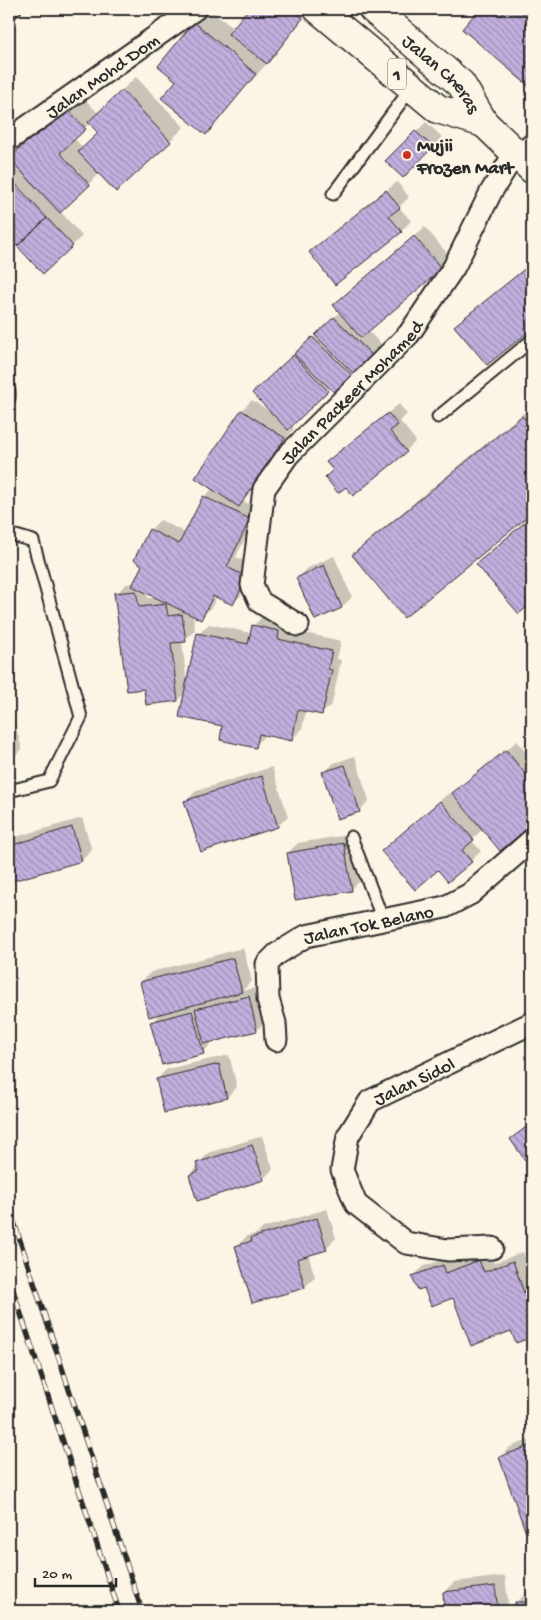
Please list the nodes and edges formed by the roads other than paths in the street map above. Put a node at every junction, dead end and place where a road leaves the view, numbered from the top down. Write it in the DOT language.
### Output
graph roads {
  1 [pos="16,9"];
  2 [pos="195,9"];
  3 [pos="318,9"];
  4 [pos="378,12"];
  5 [pos="9,14"];
  6 [pos="412,87"];
  7 [pos="484,123"];
  8 [pos="10,139"];
  9 [pos="527,153"];
  10 [pos="333,194"];
  11 [pos="532,340"];
  12 [pos="9,391"];
  13 [pos="9,398"];
  14 [pos="438,417"];
  15 [pos="9,534"];
  16 [pos="298,625"];
  17 [pos="9,790"];
  18 [pos="351,837"];
  19 [pos="532,840"];
  20 [pos="383,920"];
  21 [pos="532,1023"];
  22 [pos="276,1040"];
  23 [pos="492,1248"];
  1 -- 5 [label="lane"];
  2 -- 8 [label="street, Jalan Mohd Dom"];
  3 -- 6 [label="main road, Jalan Cheras / 1"];
  4 -- 7 [label="main road, Jalan Cheras / 1"];
  6 -- 7 [label="main road, Jalan Cheras / 1"];
  6 -- 10 [label="lane"];
  7 -- 9 [label="main road, Jalan Cheras / 1"];
  9 -- 16 [label="street, Jalan Packeer Mohamed"];
  11 -- 14 [label="lane"];
  12 -- 13 [label="lane"];
  15 -- 17 [label="lane"];
  18 -- 20 [label="lane"];
  19 -- 20 [label="street, Jalan Tok Belano"];
  20 -- 22 [label="street, Jalan Tok Belano"];
  21 -- 23 [label="street, Jalan Sidol"];
}
